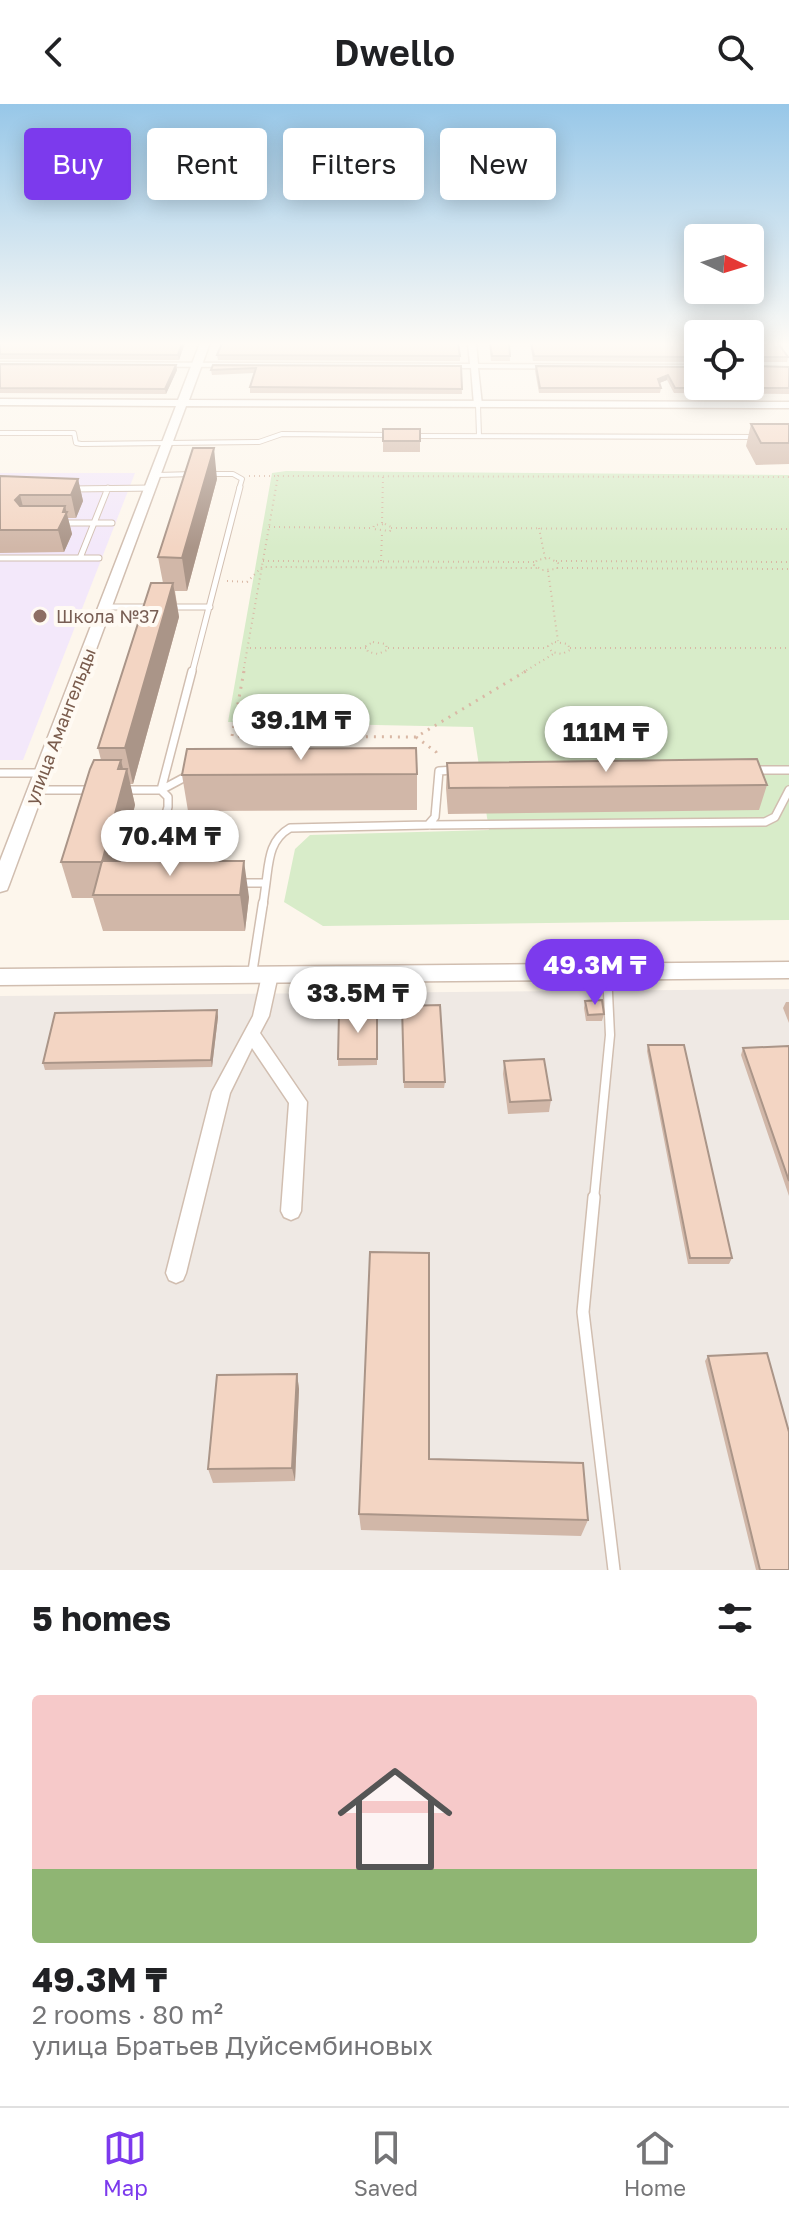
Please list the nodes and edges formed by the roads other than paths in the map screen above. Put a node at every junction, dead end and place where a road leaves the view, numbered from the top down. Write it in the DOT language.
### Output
graph roads {
  1 [pos="182,411"];
  2 [pos="478,411"];
  3 [pos="0,433"];
  4 [pos="479,436"];
  5 [pos="758,437"];
  6 [pos="169,444"];
  7 [pos="154,481"];
  8 [pos="108,488"];
  9 [pos="62,489"];
  10 [pos="53,523"];
  11 [pos="94,523"];
  12 [pos="112,523"];
  13 [pos="0,558"];
  14 [pos="80,558"];
  15 [pos="99,558"];
  16 [pos="106,607"];
  17 [pos="210,607"];
  18 [pos="197,770"];
  19 [pos="460,770"];
  20 [pos="742,770"];
  21 [pos="789,770"];
  22 [pos="0,773"];
  23 [pos="42,773"];
  24 [pos="36,790"];
  25 [pos="98,790"];
  26 [pos="114,790"];
  27 [pos="161,790"];
  28 [pos="789,790"];
  29 [pos="428,825"];
  30 [pos="151,879"];
  31 [pos="221,883"];
  32 [pos="266,883"];
  33 [pos="0,885"];
  34 [pos="606,969"];
  35 [pos="789,970"];
  36 [pos="261,975"];
  37 [pos="0,977"];
  38 [pos="252,1034"];
  39 [pos="291,1211"];
  40 [pos="176,1273"];
  41 [pos="614,1570"];
  1 -- 6 [label="street, улица Амангельды"];
  2 -- 4 [label="lane"];
  3 -- 6 [label="lane"];
  4 -- 5 [label="lane"];
  4 -- 6 [label="lane"];
  6 -- 7 [label="street, улица Амангельды"];
  7 -- 8 [label="lane"];
  7 -- 16 [label="street, улица Амангельды"];
  7 -- 17 [label="lane"];
  8 -- 9 [label="lane"];
  8 -- 11 [label="lane"];
  10 -- 11 [label="lane"];
  11 -- 12 [label="lane"];
  11 -- 14 [label="lane"];
  13 -- 14 [label="lane"];
  14 -- 15 [label="lane"];
  16 -- 17 [label="lane"];
  16 -- 23 [label="street, улица Амангельды"];
  17 -- 27 [label="lane"];
  18 -- 27 [label="lane"];
  19 -- 29 [label="lane"];
  20 -- 21 [label="lane"];
  22 -- 23 [label="lane"];
  23 -- 24 [label="street, улица Амангельды"];
  24 -- 25 [label="lane"];
  24 -- 33 [label="street, улица Амангельды"];
  26 -- 27 [label="lane"];
  27 -- 30 [label="lane"];
  28 -- 29 [label="lane"];
  29 -- 32 [label="lane"];
  31 -- 32 [label="lane"];
  32 -- 36 [label="lane"];
  34 -- 35 [label="street"];
  34 -- 36 [label="street"];
  34 -- 41 [label="lane"];
  36 -- 37 [label="street"];
  36 -- 38 [label="street"];
  38 -- 39 [label="street"];
  38 -- 40 [label="street"];
}
